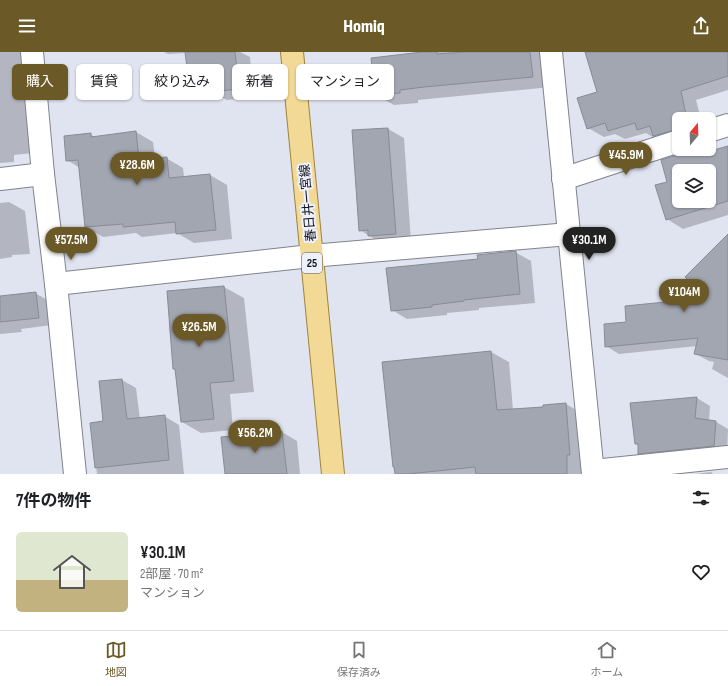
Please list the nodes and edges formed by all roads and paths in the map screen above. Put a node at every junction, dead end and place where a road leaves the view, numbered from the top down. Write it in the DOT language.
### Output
graph roads {
  1 [pos="32,52"];
  2 [pos="292,52"];
  3 [pos="551,52"];
  4 [pos="728,125"];
  5 [pos="716,129"];
  6 [pos="672,143"];
  7 [pos="43,174"];
  8 [pos="0,179"];
  9 [pos="563,179"];
  10 [pos="569,234"];
  11 [pos="312,256"];
  12 [pos="56,284"];
  13 [pos="728,457"];
  14 [pos="593,472"];
  15 [pos="75,474"];
  16 [pos="333,474"];
  1 -- 7 [label="street"];
  2 -- 11 [label="main road, 春日井一宮線 / 25"];
  3 -- 9 [label="street"];
  4 -- 5 [label="street"];
  6 -- 9 [label="street"];
  7 -- 8 [label="street"];
  7 -- 12 [label="street"];
  9 -- 10 [label="street"];
  10 -- 11 [label="street"];
  10 -- 14 [label="street"];
  11 -- 12 [label="street"];
  11 -- 16 [label="main road, 春日井一宮線 / 25"];
  12 -- 15 [label="street"];
  13 -- 14 [label="street"];
}
